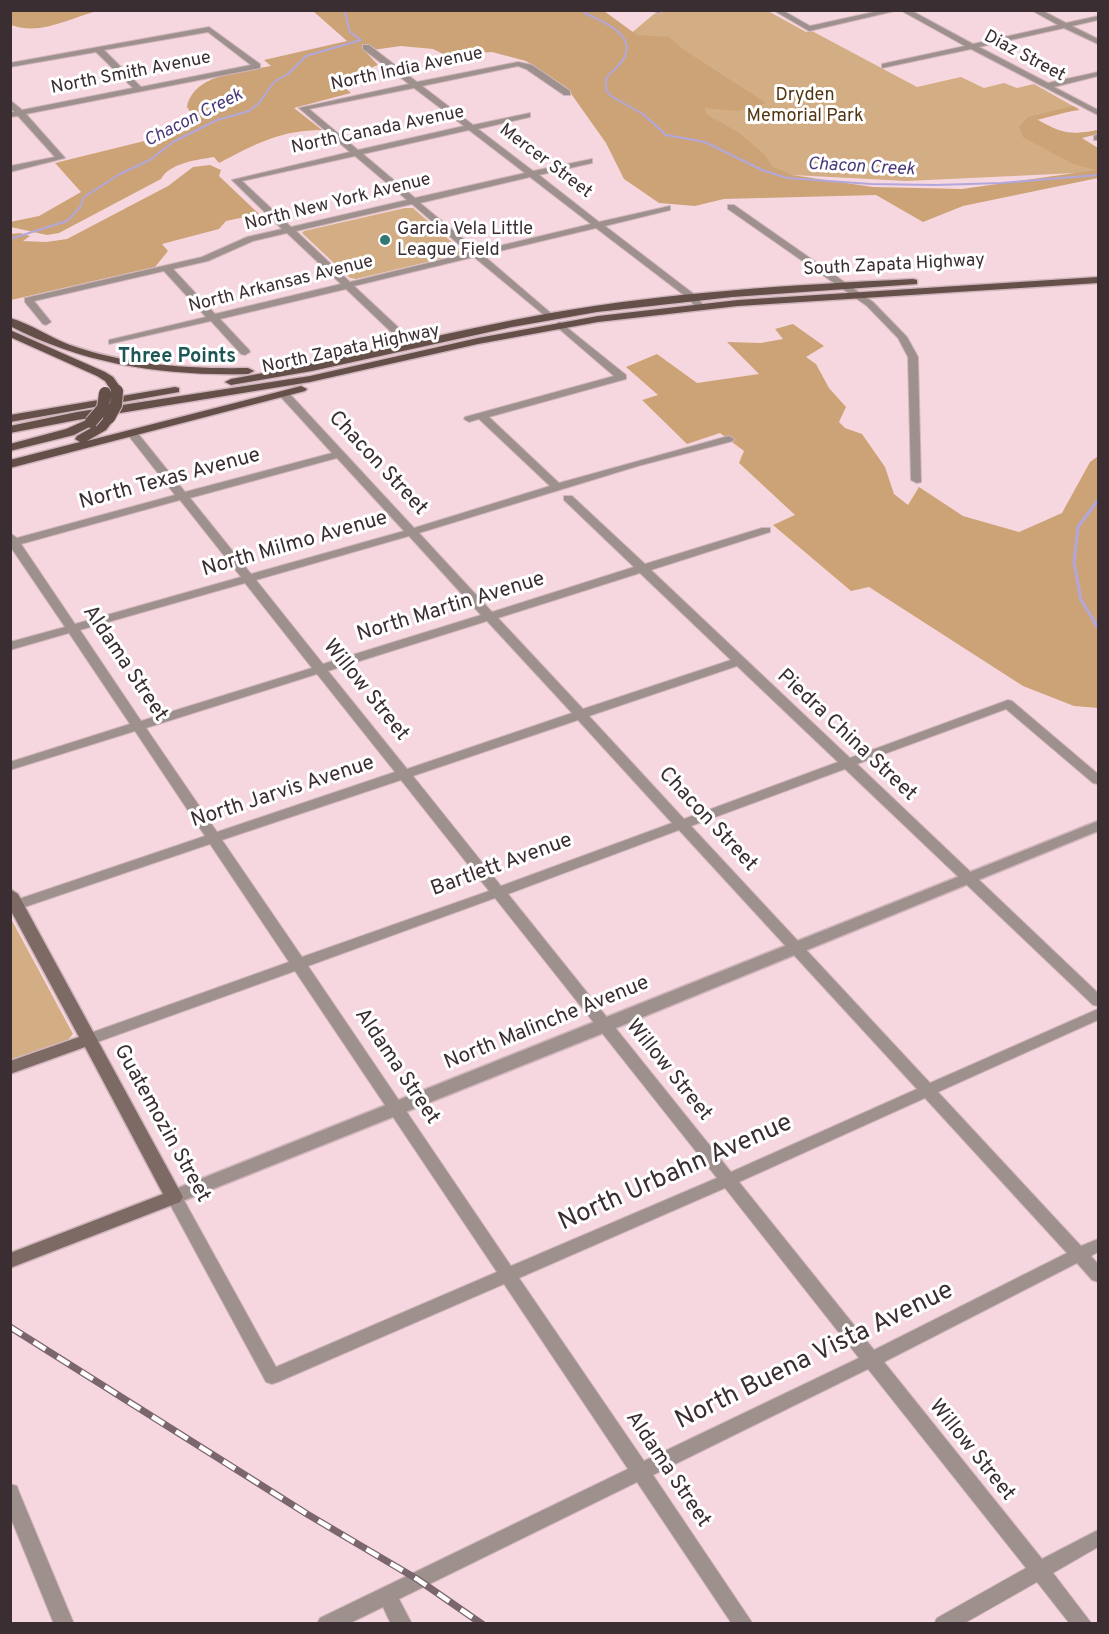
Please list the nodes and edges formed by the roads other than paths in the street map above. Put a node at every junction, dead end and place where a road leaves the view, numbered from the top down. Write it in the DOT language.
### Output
graph roads {
  1 [pos="776,10"];
  2 [pos="896,10"];
  3 [pos="903,10"];
  4 [pos="1034,10"];
  5 [pos="1098,18"];
  6 [pos="1064,25"];
  7 [pos="1098,42"];
  8 [pos="971,46"];
  9 [pos="366,47"];
  10 [pos="98,49"];
  11 [pos="10,65"];
  12 [pos="885,66"];
  13 [pos="1098,74"];
  14 [pos="416,85"];
  15 [pos="1047,86"];
  16 [pos="139,89"];
  17 [pos="567,93"];
  18 [pos="10,102"];
  19 [pos="21,112"];
  20 [pos="1098,114"];
  21 [pos="10,115"];
  22 [pos="526,115"];
  23 [pos="472,128"];
  24 [pos="356,153"];
  25 [pos="589,161"];
  26 [pos="10,169"];
  27 [pos="533,174"];
  28 [pos="414,201"];
  29 [pos="731,207"];
  30 [pos="667,208"];
  31 [pos="599,225"];
  32 [pos="289,230"];
  33 [pos="476,254"];
  34 [pos="166,268"];
  35 [pos="1098,271"];
  36 [pos="1098,280"];
  37 [pos="844,285"];
  38 [pos="348,286"];
  39 [pos="858,295"];
  40 [pos="692,297"];
  41 [pos="700,307"];
  42 [pos="550,316"];
  43 [pos="214,318"];
  44 [pos="10,321"];
  45 [pos="46,322"];
  46 [pos="560,325"];
  47 [pos="10,333"];
  48 [pos="10,341"];
  49 [pos="113,342"];
  50 [pos="411,345"];
  51 [pos="245,352"];
  52 [pos="396,360"];
  53 [pos="311,368"];
  54 [pos="111,392"];
  55 [pos="284,394"];
  56 [pos="482,416"];
  57 [pos="10,419"];
  58 [pos="469,419"];
  59 [pos="10,430"];
  60 [pos="132,433"];
  61 [pos="729,439"];
  62 [pos="10,448"];
  63 [pos="339,454"];
  64 [pos="37,457"];
  65 [pos="10,464"];
  66 [pos="917,480"];
  67 [pos="557,487"];
  68 [pos="183,496"];
  69 [pos="568,498"];
  70 [pos="766,530"];
  71 [pos="412,532"];
  72 [pos="12,540"];
  73 [pos="642,569"];
  74 [pos="249,579"];
  75 [pos="490,617"];
  76 [pos="73,628"];
  77 [pos="10,646"];
  78 [pos="739,661"];
  79 [pos="321,670"];
  80 [pos="580,714"];
  81 [pos="139,726"];
  82 [pos="846,762"];
  83 [pos="10,766"];
  84 [pos="405,775"];
  85 [pos="1098,780"];
  86 [pos="681,824"];
  87 [pos="1098,826"];
  88 [pos="214,838"];
  89 [pos="969,878"];
  90 [pos="499,892"];
  91 [pos="13,902"];
  92 [pos="796,948"];
  93 [pos="299,964"];
  94 [pos="1098,1001"];
  95 [pos="1098,1014"];
  96 [pos="605,1026"];
  97 [pos="87,1040"];
  98 [pos="10,1068"];
  99 [pos="928,1090"];
  100 [pos="396,1108"];
  101 [pos="728,1180"];
  102 [pos="174,1197"];
  103 [pos="1098,1245"];
  104 [pos="1080,1254"];
  105 [pos="10,1261"];
  106 [pos="509,1275"];
  107 [pos="1098,1275"];
  108 [pos="871,1360"];
  109 [pos="272,1377"];
  110 [pos="641,1471"];
  111 [pos="11,1494"];
  112 [pos="1098,1538"];
  113 [pos="1040,1571"];
  114 [pos="386,1594"];
  115 [pos="64,1623"];
  116 [pos="327,1623"];
  117 [pos="402,1623"];
  118 [pos="743,1623"];
  119 [pos="944,1623"];
  120 [pos="1082,1623"];
  1 -- 2 [label="street"];
  3 -- 8 [label="street, Diaz Street"];
  4 -- 6 [label="street"];
  5 -- 6 [label="street"];
  6 -- 7 [label="street"];
  6 -- 8 [label="street"];
  8 -- 12 [label="street"];
  8 -- 15 [label="street, Diaz Street"];
  9 -- 14 [label="street, Mercer Street"];
  10 -- 11 [label="street"];
  10 -- 16 [label="street"];
  10 -- 16 [label="street, North Smith Avenue"];
  13 -- 15 [label="street"];
  14 -- 17 [label="street, North India Avenue"];
  14 -- 23 [label="street, Mercer Street"];
  14 -- 24 [label="street, North India Avenue"];
  15 -- 20 [label="street, Diaz Street"];
  16 -- 19 [label="street, North Smith Avenue"];
  18 -- 19 [label="street"];
  19 -- 21 [label="street, North Smith Avenue"];
  19 -- 26 [label="street"];
  22 -- 23 [label="street, North Canada Avenue"];
  23 -- 24 [label="street, North Canada Avenue"];
  23 -- 27 [label="street, Mercer Street"];
  24 -- 28 [label="street"];
  24 -- 32 [label="street, North Canada Avenue"];
  25 -- 27 [label="street, North New York Avenue"];
  27 -- 28 [label="street, North New York Avenue"];
  27 -- 31 [label="street, Mercer Street"];
  28 -- 32 [label="street, North New York Avenue"];
  28 -- 33 [label="street"];
  29 -- 37 [label="street"];
  30 -- 31 [label="street, North Arkansas Avenue"];
  31 -- 33 [label="street, North Arkansas Avenue"];
  31 -- 40 [label="street, Mercer Street"];
  32 -- 34 [label="street, North New York Avenue"];
  32 -- 38 [label="street"];
  33 -- 38 [label="street, North Arkansas Avenue"];
  33 -- 42 [label="street"];
  34 -- 43 [label="street"];
  34 -- 45 [label="street, North New York Avenue"];
  35 -- 37 [label="main road, South Zapata Highway"];
  36 -- 39 [label="main road, South Zapata Highway"];
  37 -- 39 [label="street"];
  37 -- 40 [label="main road, South Zapata Highway"];
  38 -- 43 [label="street, North Arkansas Avenue"];
  38 -- 50 [label="street"];
  39 -- 41 [label="main road, South Zapata Highway"];
  39 -- 66 [label="street"];
  40 -- 41 [label="street, Mercer Street"];
  40 -- 42 [label="main road, North Zapata Highway"];
  41 -- 46 [label="main road, North Zapata Highway"];
  42 -- 50 [label="main road, North Zapata Highway"];
  43 -- 49 [label="street, North Arkansas Avenue"];
  43 -- 51 [label="street"];
  44 -- 53 [label="main road"];
  46 -- 52 [label="main road, North Zapata Highway"];
  46 -- 56 [label="street"];
  47 -- 54 [label="main road"];
  48 -- 54 [label="main road"];
  50 -- 53 [label="main road, North Zapata Highway"];
  52 -- 55 [label="main road"];
  52 -- 59 [label="main road, North Zapata Highway"];
  53 -- 57 [label="main road, North Zapata Highway"];
  54 -- 62 [label="main road, bridge"];
  54 -- 64 [label="main road, bridge"];
  55 -- 60 [label="main road"];
  55 -- 63 [label="street, Chacon Street"];
  56 -- 58 [label="street"];
  56 -- 67 [label="street"];
  60 -- 64 [label="main road"];
  60 -- 68 [label="street, Willow Street"];
  61 -- 67 [label="street, North Milmo Avenue"];
  63 -- 68 [label="street, North Texas Avenue"];
  63 -- 71 [label="street, Chacon Street"];
  64 -- 65 [label="main road"];
  67 -- 71 [label="street, North Milmo Avenue"];
  68 -- 72 [label="street, North Texas Avenue"];
  68 -- 74 [label="street, Willow Street"];
  69 -- 73 [label="street, Piedra China Street"];
  70 -- 73 [label="street, North Martin Avenue"];
  71 -- 74 [label="street, North Milmo Avenue"];
  71 -- 75 [label="street, Chacon Street"];
  72 -- 76 [label="street, Aldama Street"];
  73 -- 75 [label="street, North Martin Avenue"];
  73 -- 78 [label="street, Piedra China Street"];
  74 -- 76 [label="street, North Milmo Avenue"];
  74 -- 79 [label="street, Willow Street"];
  75 -- 79 [label="street, North Martin Avenue"];
  75 -- 80 [label="street, Chacon Street"];
  76 -- 77 [label="street, North Milmo Avenue"];
  76 -- 81 [label="street, Aldama Street"];
  78 -- 80 [label="street, North Jarvis Avenue"];
  78 -- 82 [label="street, Piedra China Street"];
  79 -- 81 [label="street, North Martin Avenue"];
  79 -- 84 [label="street, Willow Street"];
  80 -- 84 [label="street, North Jarvis Avenue"];
  80 -- 86 [label="street, Chacon Street"];
  81 -- 83 [label="street, North Martin Avenue"];
  81 -- 88 [label="street, Aldama Street"];
  82 -- 85 [label="street, Bartlett Avenue"];
  82 -- 86 [label="street, Bartlett Avenue"];
  82 -- 89 [label="street, Piedra China Street"];
  84 -- 88 [label="street, North Jarvis Avenue"];
  84 -- 90 [label="street, Willow Street"];
  86 -- 90 [label="street, Bartlett Avenue"];
  86 -- 92 [label="street, Chacon Street"];
  87 -- 89 [label="street, North Malinche Avenue"];
  88 -- 91 [label="street, North Jarvis Avenue"];
  88 -- 93 [label="street, Aldama Street"];
  89 -- 92 [label="street, North Malinche Avenue"];
  89 -- 94 [label="street, Piedra China Street"];
  90 -- 93 [label="street, Bartlett Avenue"];
  90 -- 96 [label="street, Willow Street"];
  91 -- 97 [label="main road, Guatemozin Street"];
  92 -- 96 [label="street, North Malinche Avenue"];
  92 -- 99 [label="street, Chacon Street"];
  93 -- 97 [label="street, Bartlett Avenue"];
  93 -- 100 [label="street, Aldama Street"];
  95 -- 99 [label="street, North Urbahn Avenue"];
  96 -- 100 [label="street, North Malinche Avenue"];
  96 -- 101 [label="street, Willow Street"];
  97 -- 98 [label="main road, Bartlett Avenue"];
  97 -- 102 [label="main road, Guatemozin Street"];
  99 -- 101 [label="street, North Urbahn Avenue"];
  99 -- 104 [label="street, Chacon Street"];
  100 -- 102 [label="street, North Malinche Avenue"];
  100 -- 106 [label="street, Aldama Street"];
  101 -- 106 [label="street, North Urbahn Avenue"];
  101 -- 108 [label="street, Willow Street"];
  102 -- 105 [label="main road, North Malinche Avenue"];
  102 -- 109 [label="street, Guatemozin Street"];
  103 -- 104 [label="street, North Buena Vista Avenue"];
  104 -- 107 [label="street, Chacon Street"];
  104 -- 108 [label="street, North Buena Vista Avenue"];
  106 -- 109 [label="street, North Urbahn Avenue"];
  106 -- 110 [label="street, Aldama Street"];
  108 -- 110 [label="street, North Buena Vista Avenue"];
  108 -- 113 [label="street, Willow Street"];
  110 -- 114 [label="street, North Buena Vista Avenue"];
  110 -- 118 [label="street, Aldama Street"];
  111 -- 115 [label="street"];
  112 -- 113 [label="street"];
  113 -- 119 [label="street"];
  113 -- 120 [label="street, Willow Street"];
  114 -- 116 [label="street, North Buena Vista Avenue"];
  114 -- 117 [label="street"];
}
